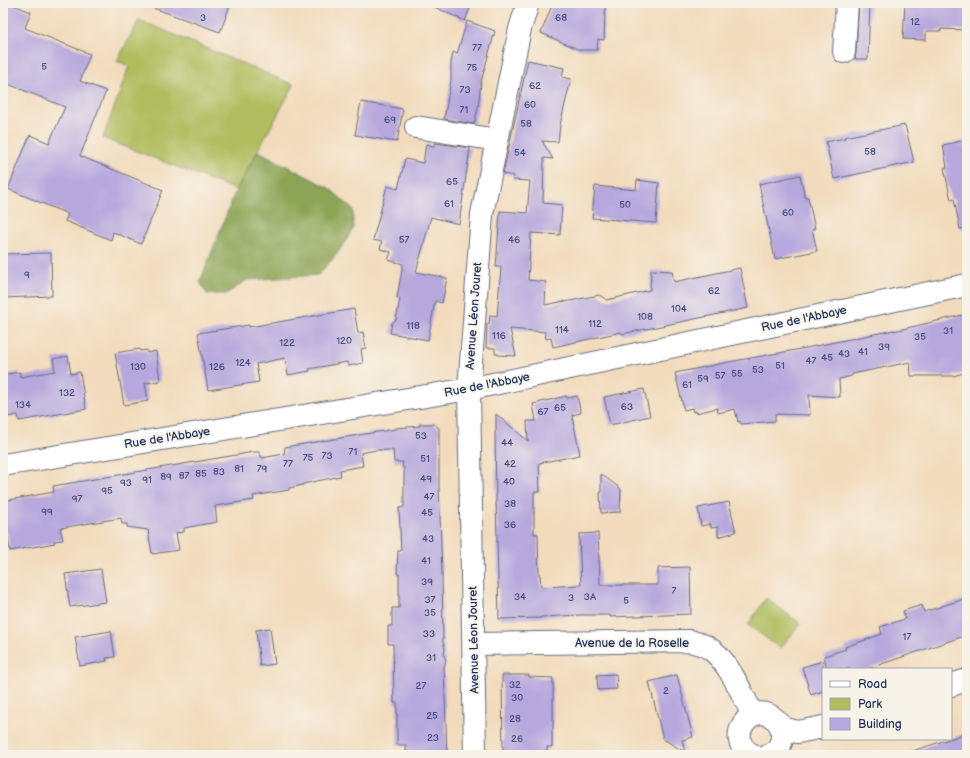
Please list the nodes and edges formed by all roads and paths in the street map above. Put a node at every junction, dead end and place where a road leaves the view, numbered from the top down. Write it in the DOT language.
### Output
graph roads {
  1 [pos="528,3"];
  2 [pos="847,3"];
  3 [pos="844,52"];
  4 [pos="416,127"];
  5 [pos="497,140"];
  6 [pos="967,285"];
  7 [pos="469,389"];
  8 [pos="3,465"];
  9 [pos="474,644"];
  10 [pos="967,680"];
  11 [pos="952,685"];
  12 [pos="753,715"];
  13 [pos="822,727"];
  14 [pos="781,728"];
  15 [pos="475,755"];
  16 [pos="753,755"];
  17 [pos="769,755"];
  1 -- 5 [label="street, Avenue Léon Jouret"];
  2 -- 3 [label="street"];
  4 -- 5 [label="street"];
  5 -- 7 [label="street, Avenue Léon Jouret"];
  6 -- 7 [label="street, Rue de l'Abbaye"];
  7 -- 8 [label="street, Rue de l'Abbaye"];
  7 -- 9 [label="street, Avenue Léon Jouret"];
  9 -- 12 [label="street, Avenue de la Roselle"];
  9 -- 15 [label="street, Avenue Léon Jouret"];
  10 -- 11 [label="street"];
  12 -- 14 [label="street"];
  12 -- 16 [label="street"];
  13 -- 14 [label="street"];
  14 -- 17 [label="street"];
}
